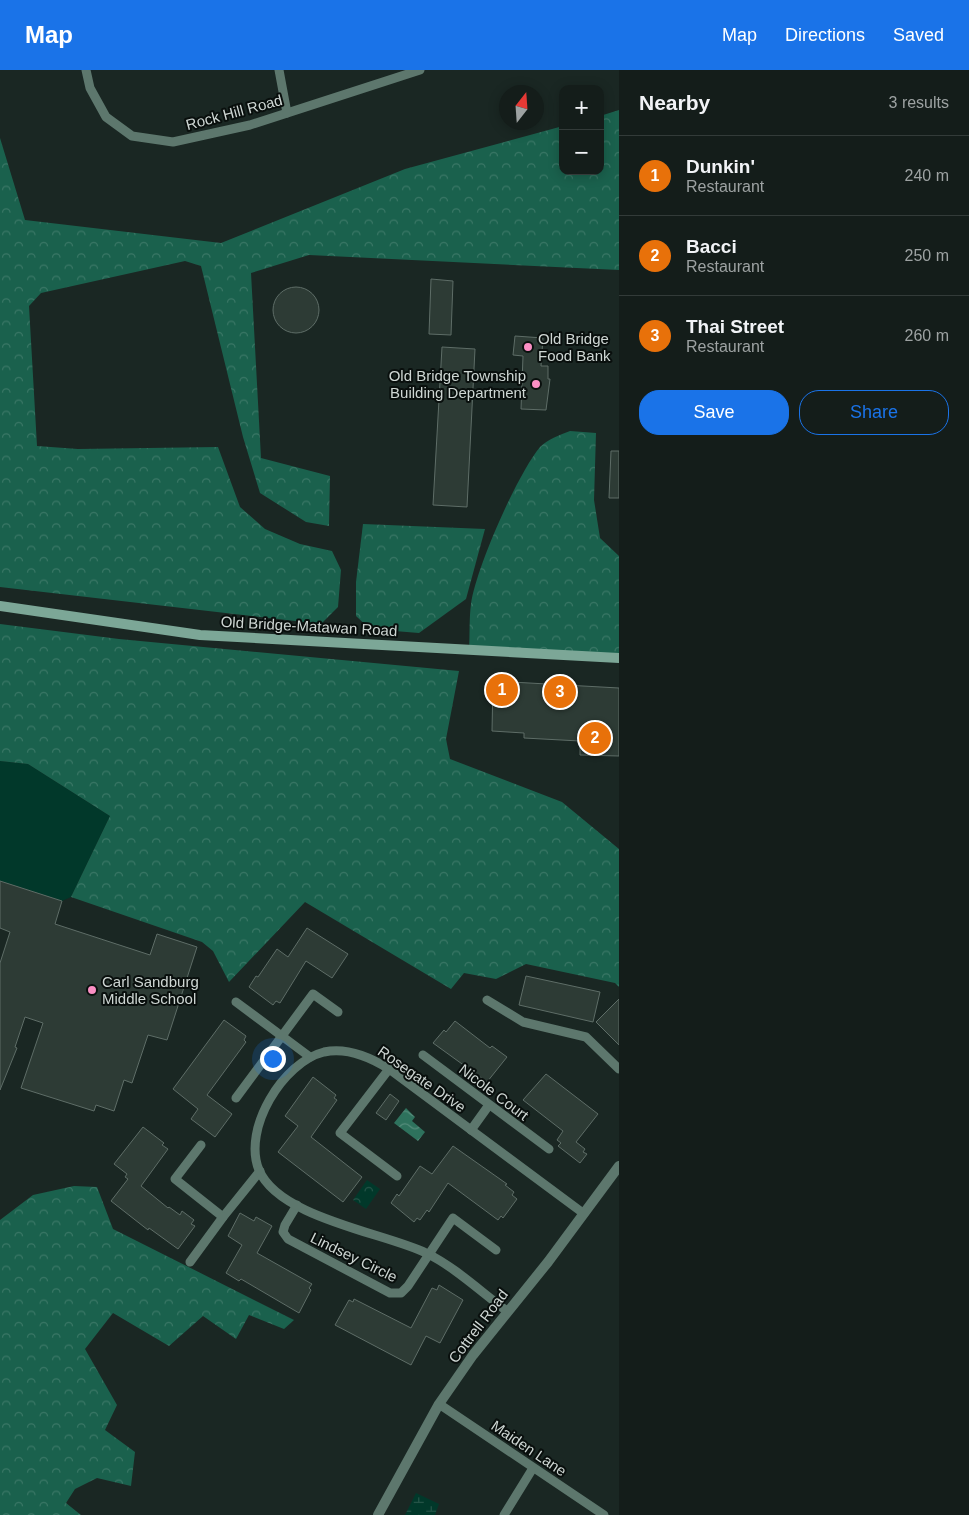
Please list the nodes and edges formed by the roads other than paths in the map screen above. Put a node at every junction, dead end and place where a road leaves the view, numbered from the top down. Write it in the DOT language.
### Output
graph roads {
  1 [pos="86,70"];
  2 [pos="279,70"];
  3 [pos="420,70"];
  4 [pos="287,113"];
  5 [pos="0,606"];
  6 [pos="619,658"];
  7 [pos="487,1000"];
  8 [pos="236,1002"];
  9 [pos="338,1012"];
  10 [pos="282,1037"];
  11 [pos="424,1055"];
  12 [pos="310,1057"];
  13 [pos="389,1069"];
  14 [pos="619,1069"];
  15 [pos="236,1098"];
  16 [pos="489,1105"];
  17 [pos="471,1130"];
  18 [pos="201,1145"];
  19 [pos="549,1149"];
  20 [pos="619,1166"];
  21 [pos="260,1171"];
  22 [pos="397,1176"];
  23 [pos="297,1205"];
  24 [pos="583,1213"];
  25 [pos="223,1217"];
  26 [pos="496,1250"];
  27 [pos="428,1253"];
  28 [pos="190,1262"];
  29 [pos="507,1311"];
  30 [pos="439,1404"];
  31 [pos="533,1468"];
  32 [pos="378,1515"];
  33 [pos="504,1515"];
  34 [pos="604,1515"];
  1 -- 4 [label="street, Rock Hill Road"];
  2 -- 4 [label="street"];
  3 -- 4 [label="street, Rock Hill Road"];
  5 -- 6 [label="main road, Old Bridge-Matawan Road"];
  7 -- 14 [label="street"];
  8 -- 10 [label="street"];
  9 -- 10 [label="street"];
  10 -- 12 [label="street"];
  10 -- 15 [label="street"];
  11 -- 16 [label="street, Nicole Court"];
  12 -- 13 [label="street, Rosegate Drive"];
  12 -- 21 [label="street, Rosegate Drive"];
  13 -- 17 [label="street, Rosegate Drive"];
  13 -- 22 [label="street"];
  16 -- 17 [label="street"];
  16 -- 19 [label="street, Nicole Court"];
  17 -- 24 [label="street, Rosegate Drive"];
  18 -- 25 [label="street"];
  20 -- 24 [label="street, Cottrell Road"];
  21 -- 23 [label="street, Rosegate Drive"];
  21 -- 25 [label="street"];
  23 -- 27 [label="street, Rosegate Drive"];
  23 -- 27 [label="street, Lindsey Circle"];
  24 -- 29 [label="street, Cottrell Road"];
  25 -- 28 [label="street"];
  26 -- 27 [label="street"];
  27 -- 29 [label="street, Rosegate Drive"];
  29 -- 30 [label="street, Cottrell Road"];
  30 -- 31 [label="street, Maiden Lane"];
  30 -- 32 [label="street, Cottrell Road"];
  31 -- 33 [label="street"];
  31 -- 34 [label="street, Maiden Lane"];
}
